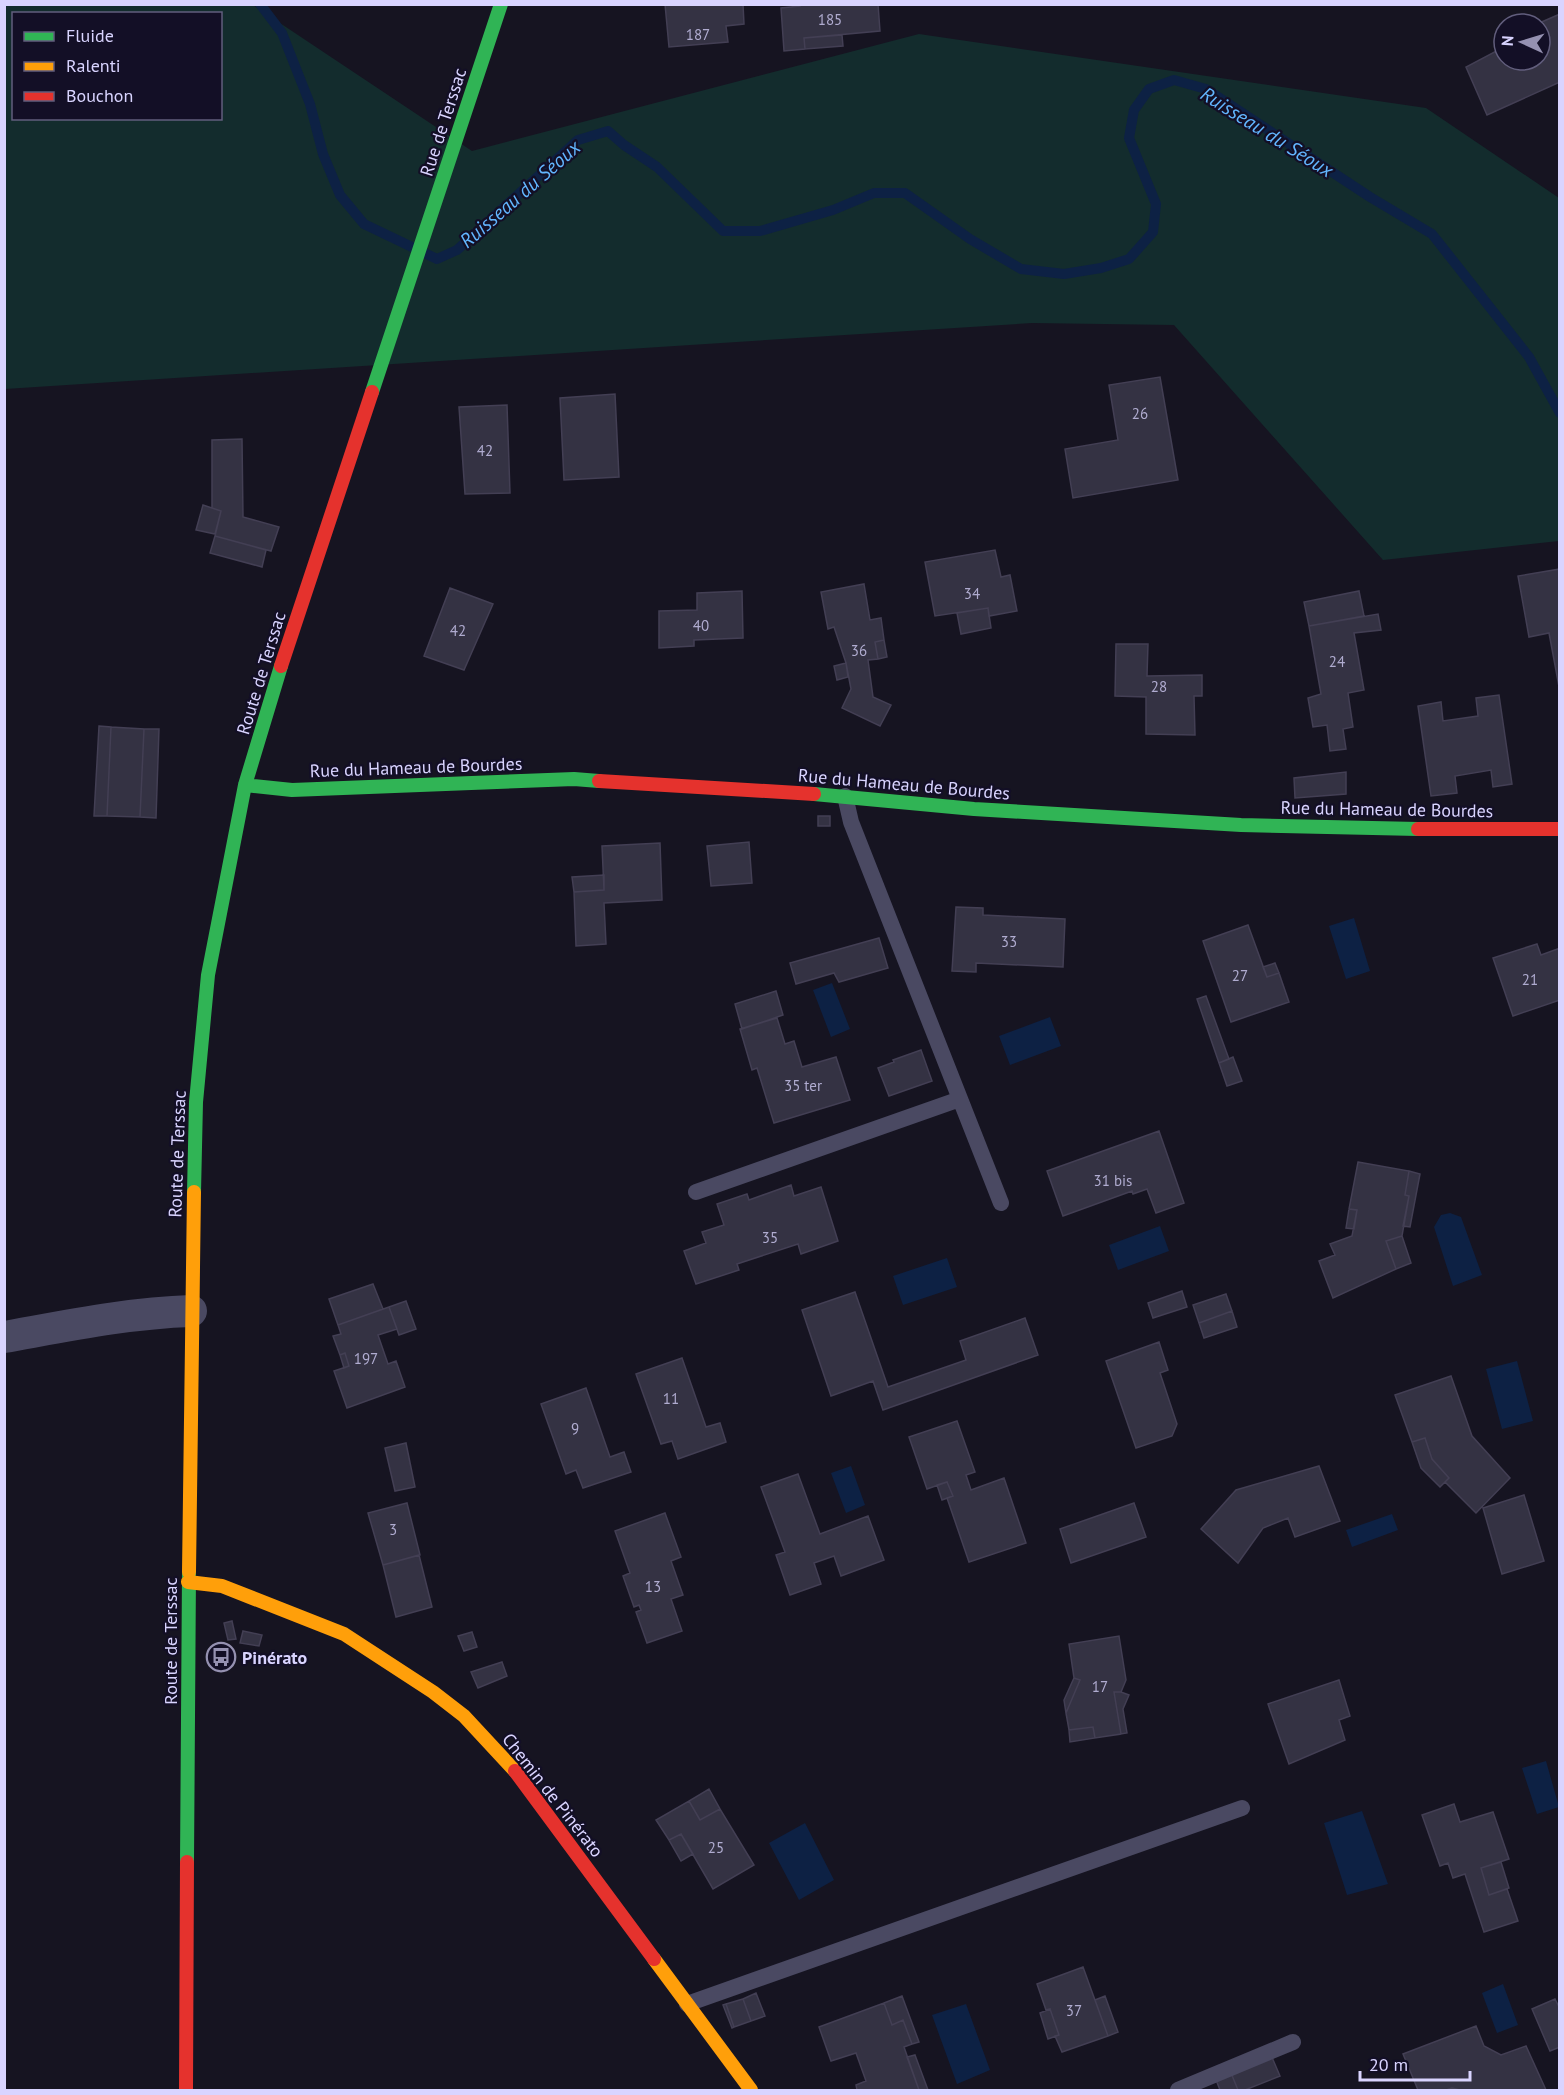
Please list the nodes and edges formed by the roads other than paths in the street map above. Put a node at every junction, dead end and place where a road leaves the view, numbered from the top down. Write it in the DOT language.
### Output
graph roads {
  1 [pos="501,4"];
  2 [pos="419,251"];
  3 [pos="245,785"];
  4 [pos="845,796"];
  5 [pos="1560,829"];
  6 [pos="960,1099"];
  7 [pos="696,1192"];
  8 [pos="1001,1203"];
  9 [pos="191,1311"];
  10 [pos="4,1337"];
  11 [pos="188,1582"];
  12 [pos="1242,1808"];
  13 [pos="687,2004"];
  14 [pos="1293,2042"];
  15 [pos="186,2091"];
  16 [pos="751,2091"];
  17 [pos="1178,2091"];
  1 -- 2 [label="street, Rue de Terssac"];
  2 -- 3 [label="street, Route de Terssac"];
  3 -- 4 [label="street, Rue du Hameau de Bourdes"];
  3 -- 9 [label="street, Route de Terssac"];
  4 -- 5 [label="street, Rue du Hameau de Bourdes"];
  4 -- 6 [label="lane"];
  6 -- 7 [label="lane"];
  6 -- 8 [label="lane"];
  9 -- 10 [label="street"];
  9 -- 11 [label="street, Route de Terssac"];
  11 -- 13 [label="street, Chemin de Pinérato"];
  11 -- 15 [label="street, Route de Terssac"];
  12 -- 13 [label="lane"];
  13 -- 16 [label="street, Chemin de Pinérato"];
  14 -- 17 [label="lane"];
}
